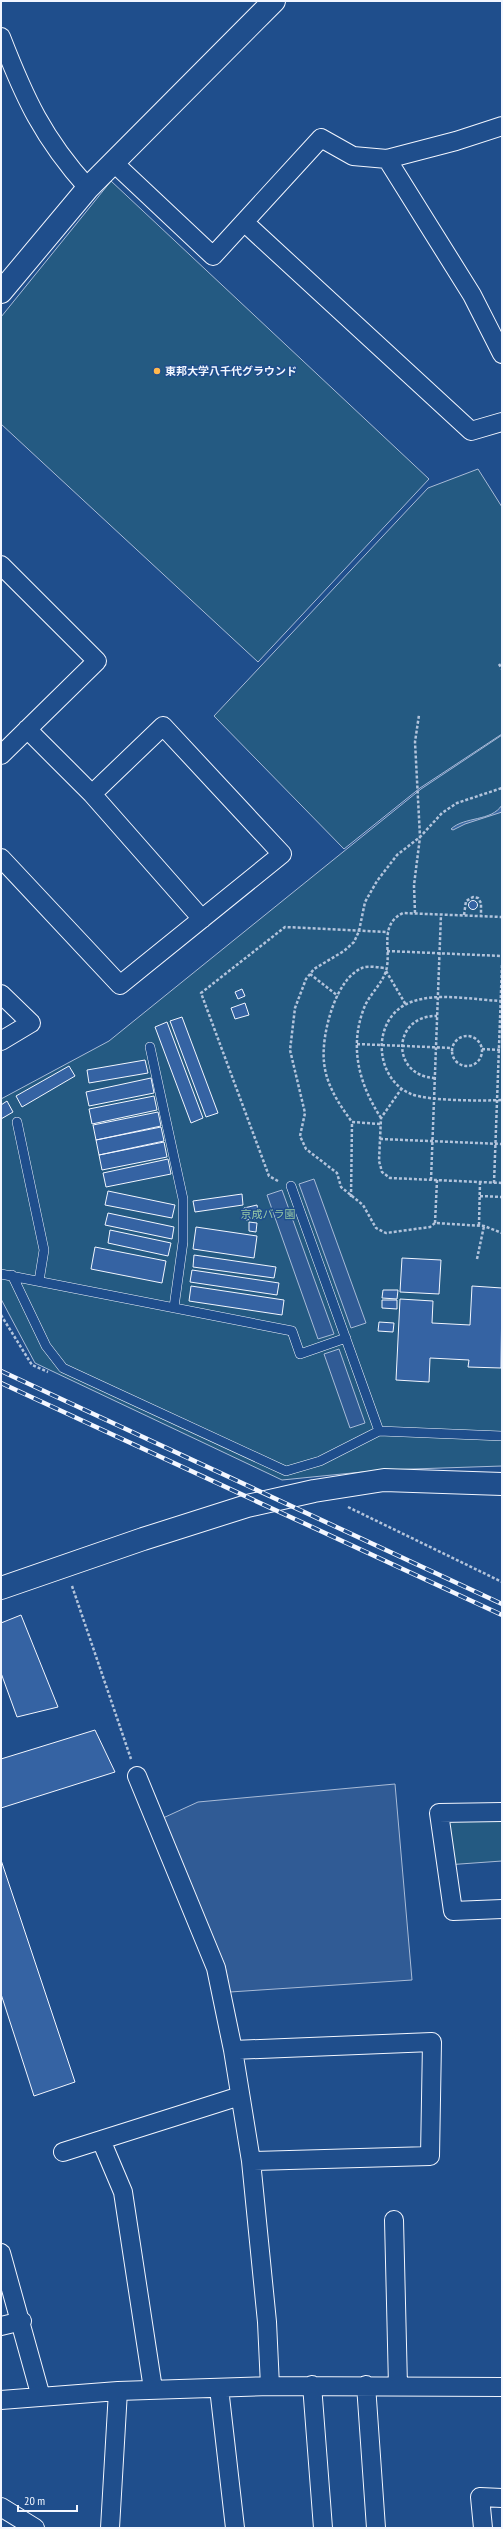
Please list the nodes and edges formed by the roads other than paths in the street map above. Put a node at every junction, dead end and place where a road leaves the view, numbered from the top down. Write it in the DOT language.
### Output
graph roads {
  1 [pos="274,1"];
  2 [pos="1,38"];
  3 [pos="502,126"];
  4 [pos="387,159"];
  5 [pos="113,162"];
  6 [pos="88,188"];
  7 [pos="244,222"];
  8 [pos="1,292"];
  9 [pos="502,354"];
  10 [pos="502,422"];
  11 [pos="5,576"];
  12 [pos="27,729"];
  13 [pos="1,755"];
  14 [pos="92,794"];
  15 [pos="1,858"];
  16 [pos="202,919"];
  17 [pos="1,994"];
  18 [pos="1,1041"];
  19 [pos="150,1047"];
  20 [pos="17,1122"];
  21 [pos="292,1186"];
  22 [pos="1,1274"];
  23 [pos="12,1275"];
  24 [pos="39,1281"];
  25 [pos="174,1307"];
  26 [pos="346,1338"];
  27 [pos="379,1431"];
  28 [pos="502,1436"];
  29 [pos="502,1484"];
  30 [pos="1,1588"];
  31 [pos="137,1776"];
  32 [pos="502,1812"];
  33 [pos="502,1909"];
  34 [pos="233,2050"];
  35 [pos="240,2096"];
  36 [pos="101,2140"];
  37 [pos="63,2152"];
  38 [pos="251,2161"];
  39 [pos="394,2220"];
  40 [pos="1,2253"];
  41 [pos="22,2321"];
  42 [pos="1,2326"];
  43 [pos="312,2385"];
  44 [pos="366,2385"];
  45 [pos="270,2386"];
  46 [pos="398,2386"];
  47 [pos="502,2387"];
  48 [pos="219,2388"];
  49 [pos="153,2389"];
  50 [pos="118,2391"];
  51 [pos="41,2397"];
  52 [pos="1,2400"];
  53 [pos="502,2498"];
  54 [pos="1,2507"];
  55 [pos="35,2528"];
  56 [pos="110,2528"];
  57 [pos="235,2528"];
  58 [pos="323,2528"];
  59 [pos="376,2528"];
  60 [pos="483,2528"];
  1 -- 5 [label="street"];
  2 -- 6 [label="street"];
  3 -- 4 [label="street"];
  4 -- 7 [label="street"];
  4 -- 9 [label="street"];
  5 -- 6 [label="street"];
  5 -- 7 [label="street"];
  6 -- 8 [label="street"];
  7 -- 10 [label="street"];
  11 -- 12 [label="street"];
  12 -- 13 [label="street"];
  12 -- 14 [label="street"];
  14 -- 16 [label="street"];
  14 -- 16 [label="street"];
  15 -- 16 [label="street"];
  17 -- 18 [label="street"];
  19 -- 25 [label="lane"];
  20 -- 24 [label="lane"];
  21 -- 26 [label="lane"];
  22 -- 23 [label="lane"];
  23 -- 24 [label="lane"];
  23 -- 27 [label="lane"];
  24 -- 25 [label="lane"];
  25 -- 26 [label="lane"];
  26 -- 27 [label="lane"];
  27 -- 28 [label="lane"];
  29 -- 30 [label="street"];
  31 -- 34 [label="street"];
  32 -- 33 [label="street"];
  34 -- 35 [label="street"];
  34 -- 38 [label="street"];
  35 -- 36 [label="street"];
  35 -- 38 [label="street"];
  36 -- 37 [label="street"];
  36 -- 49 [label="street"];
  38 -- 45 [label="street"];
  39 -- 46 [label="street"];
  40 -- 41 [label="street"];
  41 -- 42 [label="street"];
  41 -- 51 [label="street"];
  43 -- 44 [label="street"];
  43 -- 45 [label="street"];
  43 -- 58 [label="street"];
  44 -- 46 [label="street"];
  44 -- 59 [label="street"];
  45 -- 48 [label="street"];
  46 -- 47 [label="street"];
  48 -- 49 [label="street"];
  48 -- 57 [label="street"];
  49 -- 50 [label="street"];
  50 -- 51 [label="street"];
  50 -- 56 [label="street"];
  51 -- 52 [label="street"];
  53 -- 60 [label="street"];
  54 -- 55 [label="street"];
}
